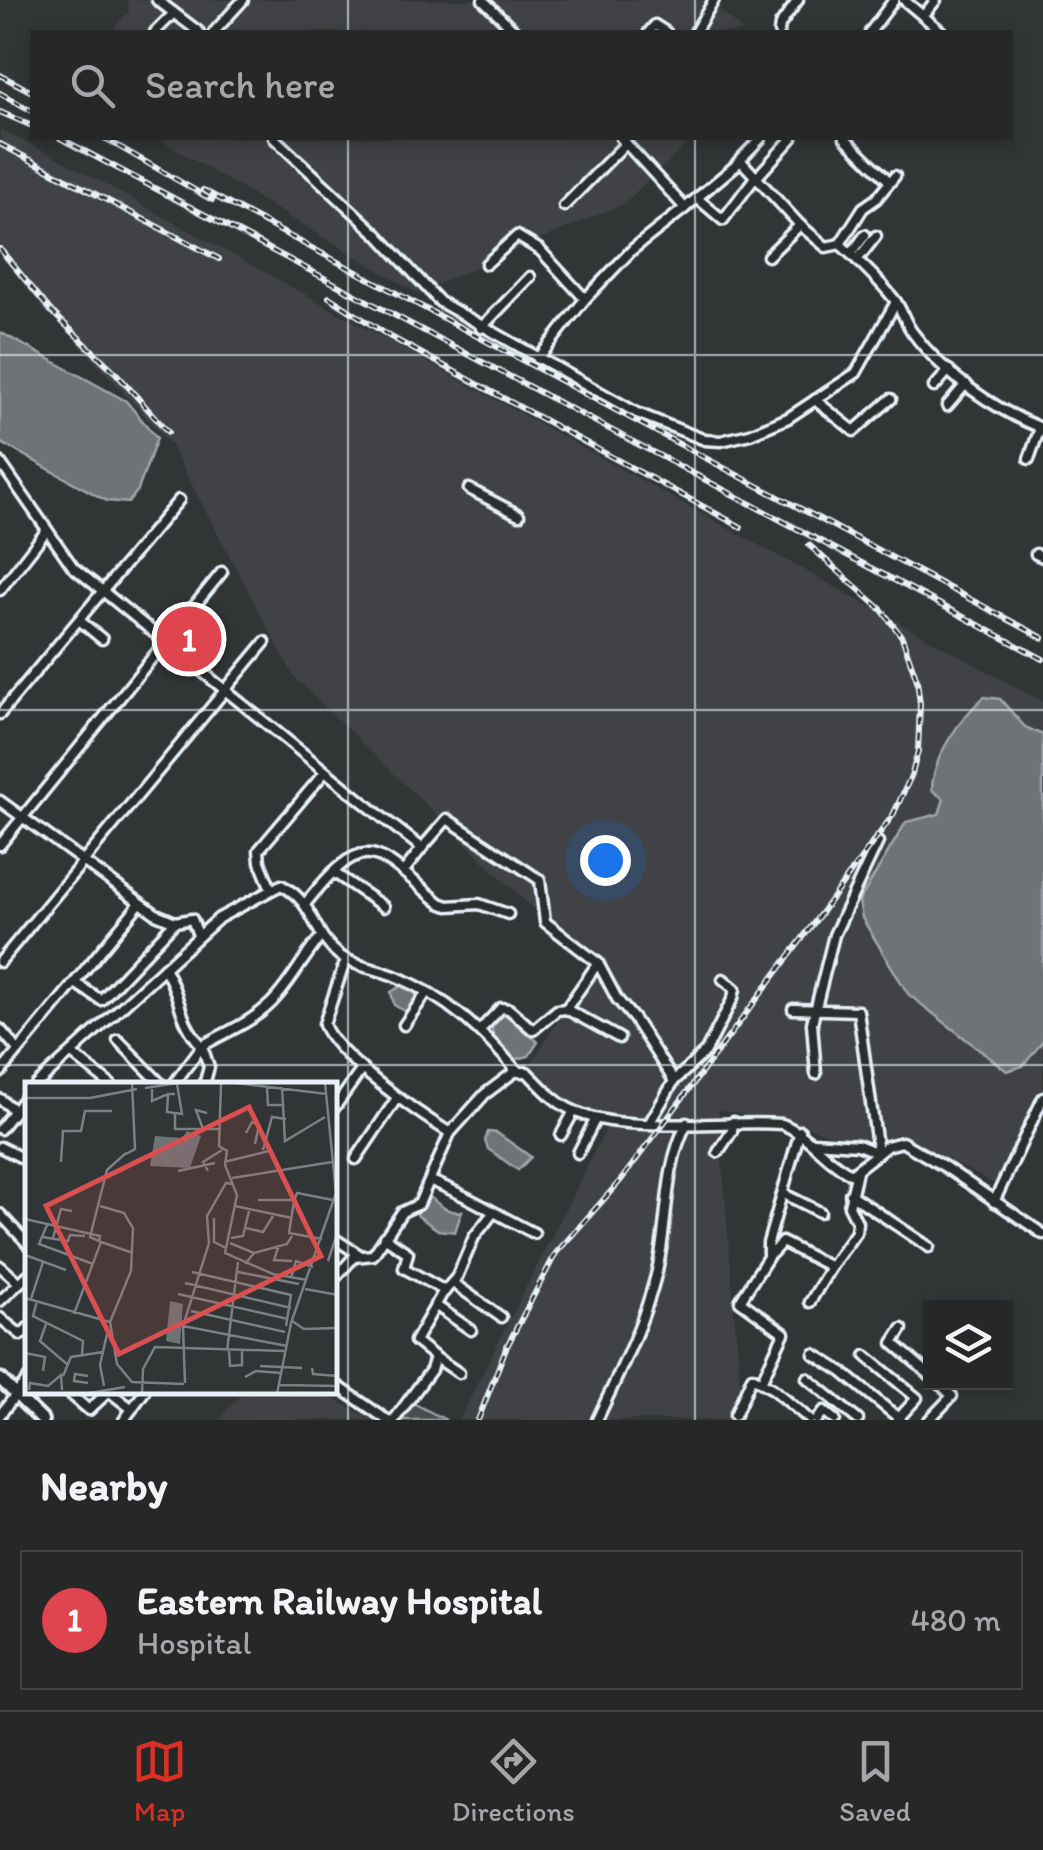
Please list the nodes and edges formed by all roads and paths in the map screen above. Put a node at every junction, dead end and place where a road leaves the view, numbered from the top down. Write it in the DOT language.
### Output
graph roads {
  1 [pos="157,0"];
  2 [pos="243,0"];
  3 [pos="483,0"];
  4 [pos="714,0"];
  5 [pos="798,0"];
  6 [pos="894,0"];
  7 [pos="904,0"];
  8 [pos="936,0"];
  9 [pos="174,13"];
  10 [pos="921,15"];
  11 [pos="913,24"];
  12 [pos="157,30"];
  13 [pos="196,30"];
  14 [pos="216,30"];
  15 [pos="514,30"];
  16 [pos="696,30"];
  17 [pos="779,30"];
  18 [pos="872,30"];
  19 [pos="940,30"];
  20 [pos="276,140"];
  21 [pos="624,140"];
  22 [pos="760,140"];
  23 [pos="790,140"];
  24 [pos="848,140"];
  25 [pos="736,164"];
  26 [pos="756,176"];
  27 [pos="697,198"];
  28 [pos="564,206"];
  29 [pos="685,208"];
  30 [pos="800,225"];
  31 [pos="865,236"];
  32 [pos="876,236"];
  33 [pos="840,244"];
  34 [pos="768,256"];
  35 [pos="854,257"];
  36 [pos="486,264"];
  37 [pos="530,277"];
  38 [pos="585,299"];
  39 [pos="896,302"];
  40 [pos="481,328"];
  41 [pos="538,358"];
  42 [pos="949,370"];
  43 [pos="966,384"];
  44 [pos="934,387"];
  45 [pos="891,399"];
  46 [pos="815,400"];
  47 [pos="948,406"];
  48 [pos="879,411"];
  49 [pos="889,422"];
  50 [pos="1042,428"];
  51 [pos="1029,460"];
  52 [pos="0,462"];
  53 [pos="469,488"];
  54 [pos="179,500"];
  55 [pos="519,515"];
  56 [pos="47,530"];
  57 [pos="222,572"];
  58 [pos="0,590"];
  59 [pos="104,592"];
  60 [pos="79,620"];
  61 [pos="102,640"];
  62 [pos="264,642"];
  63 [pos="166,643"];
  64 [pos="224,690"];
  65 [pos="0,714"];
  66 [pos="325,772"];
  67 [pos="0,802"];
  68 [pos="22,820"];
  69 [pos="878,842"];
  70 [pos="0,845"];
  71 [pos="422,848"];
  72 [pos="82,860"];
  73 [pos="333,872"];
  74 [pos="404,872"];
  75 [pos="271,889"];
  76 [pos="140,903"];
  77 [pos="306,903"];
  78 [pos="384,907"];
  79 [pos="508,914"];
  80 [pos="175,922"];
  81 [pos="198,935"];
  82 [pos="321,936"];
  83 [pos="346,958"];
  84 [pos="0,962"];
  85 [pos="598,964"];
  86 [pos="164,968"];
  87 [pos="723,979"];
  88 [pos="75,983"];
  89 [pos="427,992"];
  90 [pos="566,1009"];
  91 [pos="793,1009"];
  92 [pos="815,1011"];
  93 [pos="404,1025"];
  94 [pos="0,1028"];
  95 [pos="480,1030"];
  96 [pos="619,1038"];
  97 [pos="118,1040"];
  98 [pos="202,1046"];
  99 [pos="18,1050"];
  100 [pos="72,1054"];
  101 [pos="362,1070"];
  102 [pos="516,1070"];
  103 [pos="0,1073"];
  104 [pos="816,1074"];
  105 [pos="674,1081"];
  106 [pos="39,1082"];
  107 [pos="107,1082"];
  108 [pos="159,1082"];
  109 [pos="174,1082"];
  110 [pos="205,1082"];
  111 [pos="25,1097"];
  112 [pos="0,1098"];
  113 [pos="397,1098"];
  114 [pos="1043,1098"];
  115 [pos="338,1103"];
  116 [pos="14,1110"];
  117 [pos="574,1112"];
  118 [pos="595,1120"];
  119 [pos="650,1122"];
  120 [pos="687,1122"];
  121 [pos="733,1122"];
  122 [pos="0,1129"];
  123 [pos="800,1131"];
  124 [pos="450,1133"];
  125 [pos="562,1136"];
  126 [pos="813,1142"];
  127 [pos="0,1147"];
  128 [pos="578,1152"];
  129 [pos="718,1152"];
  130 [pos="878,1153"];
  131 [pos="356,1159"];
  132 [pos="25,1160"];
  133 [pos="857,1170"];
  134 [pos="431,1180"];
  135 [pos="784,1194"];
  136 [pos="850,1194"];
  137 [pos="994,1202"];
  138 [pos="820,1212"];
  139 [pos="0,1214"];
  140 [pos="493,1214"];
  141 [pos="534,1233"];
  142 [pos="1043,1234"];
  143 [pos="384,1238"];
  144 [pos="338,1240"];
  145 [pos="25,1241"];
  146 [pos="928,1247"];
  147 [pos="768,1250"];
  148 [pos="360,1255"];
  149 [pos="0,1266"];
  150 [pos="830,1267"];
  151 [pos="338,1274"];
  152 [pos="25,1277"];
  153 [pos="18,1282"];
  154 [pos="454,1283"];
  155 [pos="444,1292"];
  156 [pos="0,1301"];
  157 [pos="810,1302"];
  158 [pos="435,1305"];
  159 [pos="501,1317"];
  160 [pos="0,1318"];
  161 [pos="902,1329"];
  162 [pos="472,1330"];
  163 [pos="25,1331"];
  164 [pos="814,1354"];
  165 [pos="866,1356"];
  166 [pos="435,1357"];
  167 [pos="923,1369"];
  168 [pos="458,1372"];
  169 [pos="807,1378"];
  170 [pos="0,1379"];
  171 [pos="25,1382"];
  172 [pos="761,1382"];
  173 [pos="338,1386"];
  174 [pos="946,1390"];
  175 [pos="15,1394"];
  176 [pos="72,1395"];
  177 [pos="106,1395"];
  178 [pos="113,1395"];
  179 [pos="142,1395"];
  180 [pos="132,1409"];
  181 [pos="735,1415"];
  182 [pos="0,1416"];
  183 [pos="899,1419"];
  184 [pos="42,1420"];
  185 [pos="124,1420"];
  186 [pos="390,1420"];
  187 [pos="598,1420"];
  188 [pos="814,1420"];
  189 [pos="834,1420"];
  190 [pos="858,1420"];
  191 [pos="929,1420"];
  1 -- 9 [label="street"];
  2 -- 14 [label="street"];
  3 -- 15 [label="street"];
  4 -- 16 [label="street"];
  5 -- 17 [label="street"];
  6 -- 18 [label="street"];
  7 -- 10 [label="street"];
  8 -- 10 [label="street"];
  9 -- 12 [label="street"];
  9 -- 13 [label="street"];
  10 -- 11 [label="street"];
  10 -- 19 [label="street"];
  20 -- 40 [label="street"];
  21 -- 28 [label="street"];
  21 -- 29 [label="street"];
  22 -- 25 [label="street"];
  23 -- 26 [label="street"];
  24 -- 33 [label="street"];
  25 -- 26 [label="street"];
  25 -- 27 [label="street"];
  26 -- 27 [label="street"];
  26 -- 30 [label="street"];
  27 -- 29 [label="street"];
  29 -- 38 [label="street"];
  30 -- 33 [label="street"];
  30 -- 34 [label="street"];
  31 -- 35 [label="street"];
  32 -- 35 [label="street"];
  33 -- 35 [label="street"];
  35 -- 39 [label="street"];
  36 -- 38 [label="street"];
  37 -- 40 [label="street"];
  38 -- 41 [label="street"];
  39 -- 42 [label="street"];
  39 -- 46 [label="street"];
  40 -- 41 [label="street"];
  41 -- 46 [label="street"];
  42 -- 43 [label="street"];
  42 -- 44 [label="street"];
  43 -- 47 [label="street"];
  43 -- 50 [label="street"];
  45 -- 48 [label="street"];
  46 -- 48 [label="street"];
  48 -- 49 [label="street"];
  50 -- 51 [label="street"];
  52 -- 56 [label="street"];
  53 -- 55 [label="street"];
  54 -- 59 [label="street"];
  56 -- 58 [label="street"];
  56 -- 59 [label="street"];
  57 -- 63 [label="street"];
  59 -- 60 [label="street"];
  59 -- 63 [label="street"];
  60 -- 61 [label="street"];
  60 -- 65 [label="street"];
  62 -- 64 [label="street"];
  63 -- 64 [label="street"];
  63 -- 68 [label="street"];
  64 -- 66 [label="street"];
  64 -- 72 [label="street"];
  66 -- 71 [label="street"];
  66 -- 75 [label="street"];
  67 -- 68 [label="street"];
  68 -- 70 [label="street"];
  68 -- 72 [label="street"];
  69 -- 92 [label="street"];
  71 -- 74 [label="street"];
  71 -- 85 [label="street"];
  72 -- 76 [label="street"];
  72 -- 84 [label="street"];
  73 -- 74 [label="street"];
  73 -- 77 [label="street"];
  73 -- 78 [label="street"];
  74 -- 79 [label="street"];
  75 -- 77 [label="street"];
  75 -- 81 [label="street"];
  76 -- 80 [label="street"];
  76 -- 88 [label="street"];
  77 -- 82 [label="street"];
  80 -- 81 [label="street"];
  80 -- 88 [label="street"];
  81 -- 86 [label="street"];
  82 -- 83 [label="street"];
  82 -- 98 [label="street"];
  83 -- 89 [label="street"];
  83 -- 101 [label="street"];
  85 -- 90 [label="street"];
  85 -- 105 [label="street"];
  86 -- 98 [label="street"];
  86 -- 100 [label="street"];
  87 -- 105 [label="street"];
  88 -- 99 [label="street"];
  89 -- 93 [label="street"];
  89 -- 95 [label="street"];
  90 -- 95 [label="street"];
  90 -- 96 [label="street"];
  91 -- 92 [label="street"];
  92 -- 104 [label="street"];
  92 -- 130 [label="street"];
  94 -- 99 [label="street"];
  95 -- 102 [label="street"];
  97 -- 108 [label="street"];
  98 -- 109 [label="street"];
  98 -- 110 [label="street"];
  99 -- 103 [label="street"];
  100 -- 106 [label="street"];
  100 -- 107 [label="street"];
  101 -- 113 [label="street"];
  101 -- 115 [label="street"];
  102 -- 117 [label="street"];
  102 -- 124 [label="street"];
  105 -- 119 [label="street"];
  111 -- 116 [label="street"];
  112 -- 116 [label="street"];
  113 -- 124 [label="street"];
  113 -- 131 [label="street"];
  114 -- 137 [label="street"];
  116 -- 122 [label="street"];
  117 -- 118 [label="street"];
  117 -- 125 [label="street"];
  118 -- 119 [label="street"];
  118 -- 128 [label="street"];
  119 -- 120 [label="street"];
  120 -- 121 [label="street"];
  120 -- 187 [label="street"];
  121 -- 123 [label="street"];
  121 -- 129 [label="street"];
  123 -- 126 [label="street"];
  123 -- 135 [label="street"];
  124 -- 134 [label="street"];
  126 -- 130 [label="street"];
  126 -- 133 [label="street"];
  127 -- 132 [label="street"];
  130 -- 133 [label="street"];
  130 -- 137 [label="street"];
  133 -- 136 [label="street"];
  134 -- 140 [label="street"];
  134 -- 143 [label="street"];
  135 -- 138 [label="street"];
  135 -- 147 [label="street"];
  136 -- 146 [label="street"];
  136 -- 150 [label="street"];
  137 -- 142 [label="street"];
  139 -- 145 [label="street"];
  140 -- 141 [label="street"];
  140 -- 154 [label="street"];
  143 -- 148 [label="street"];
  143 -- 155 [label="street"];
  144 -- 148 [label="street"];
  147 -- 150 [label="street"];
  147 -- 172 [label="street"];
  148 -- 151 [label="street"];
  149 -- 153 [label="street"];
  150 -- 157 [label="street"];
  152 -- 153 [label="street"];
  153 -- 156 [label="street"];
  154 -- 155 [label="street"];
  154 -- 159 [label="street"];
  155 -- 158 [label="street"];
  158 -- 162 [label="street"];
  158 -- 166 [label="street"];
  160 -- 163 [label="street"];
  161 -- 167 [label="street"];
  164 -- 183 [label="street"];
  165 -- 183 [label="street"];
  166 -- 168 [label="street"];
  166 -- 186 [label="street"];
  169 -- 190 [label="street"];
  170 -- 175 [label="main road"];
  171 -- 175 [label="street"];
  172 -- 181 [label="street"];
  172 -- 188 [label="street"];
  173 -- 186 [label="street"];
  174 -- 191 [label="street"];
  175 -- 182 [label="street"];
  175 -- 184 [label="main road"];
  176 -- 177 [label="street"];
  178 -- 180 [label="street"];
  179 -- 180 [label="street"];
  180 -- 185 [label="street"];
  188 -- 189 [label="street"];
}
